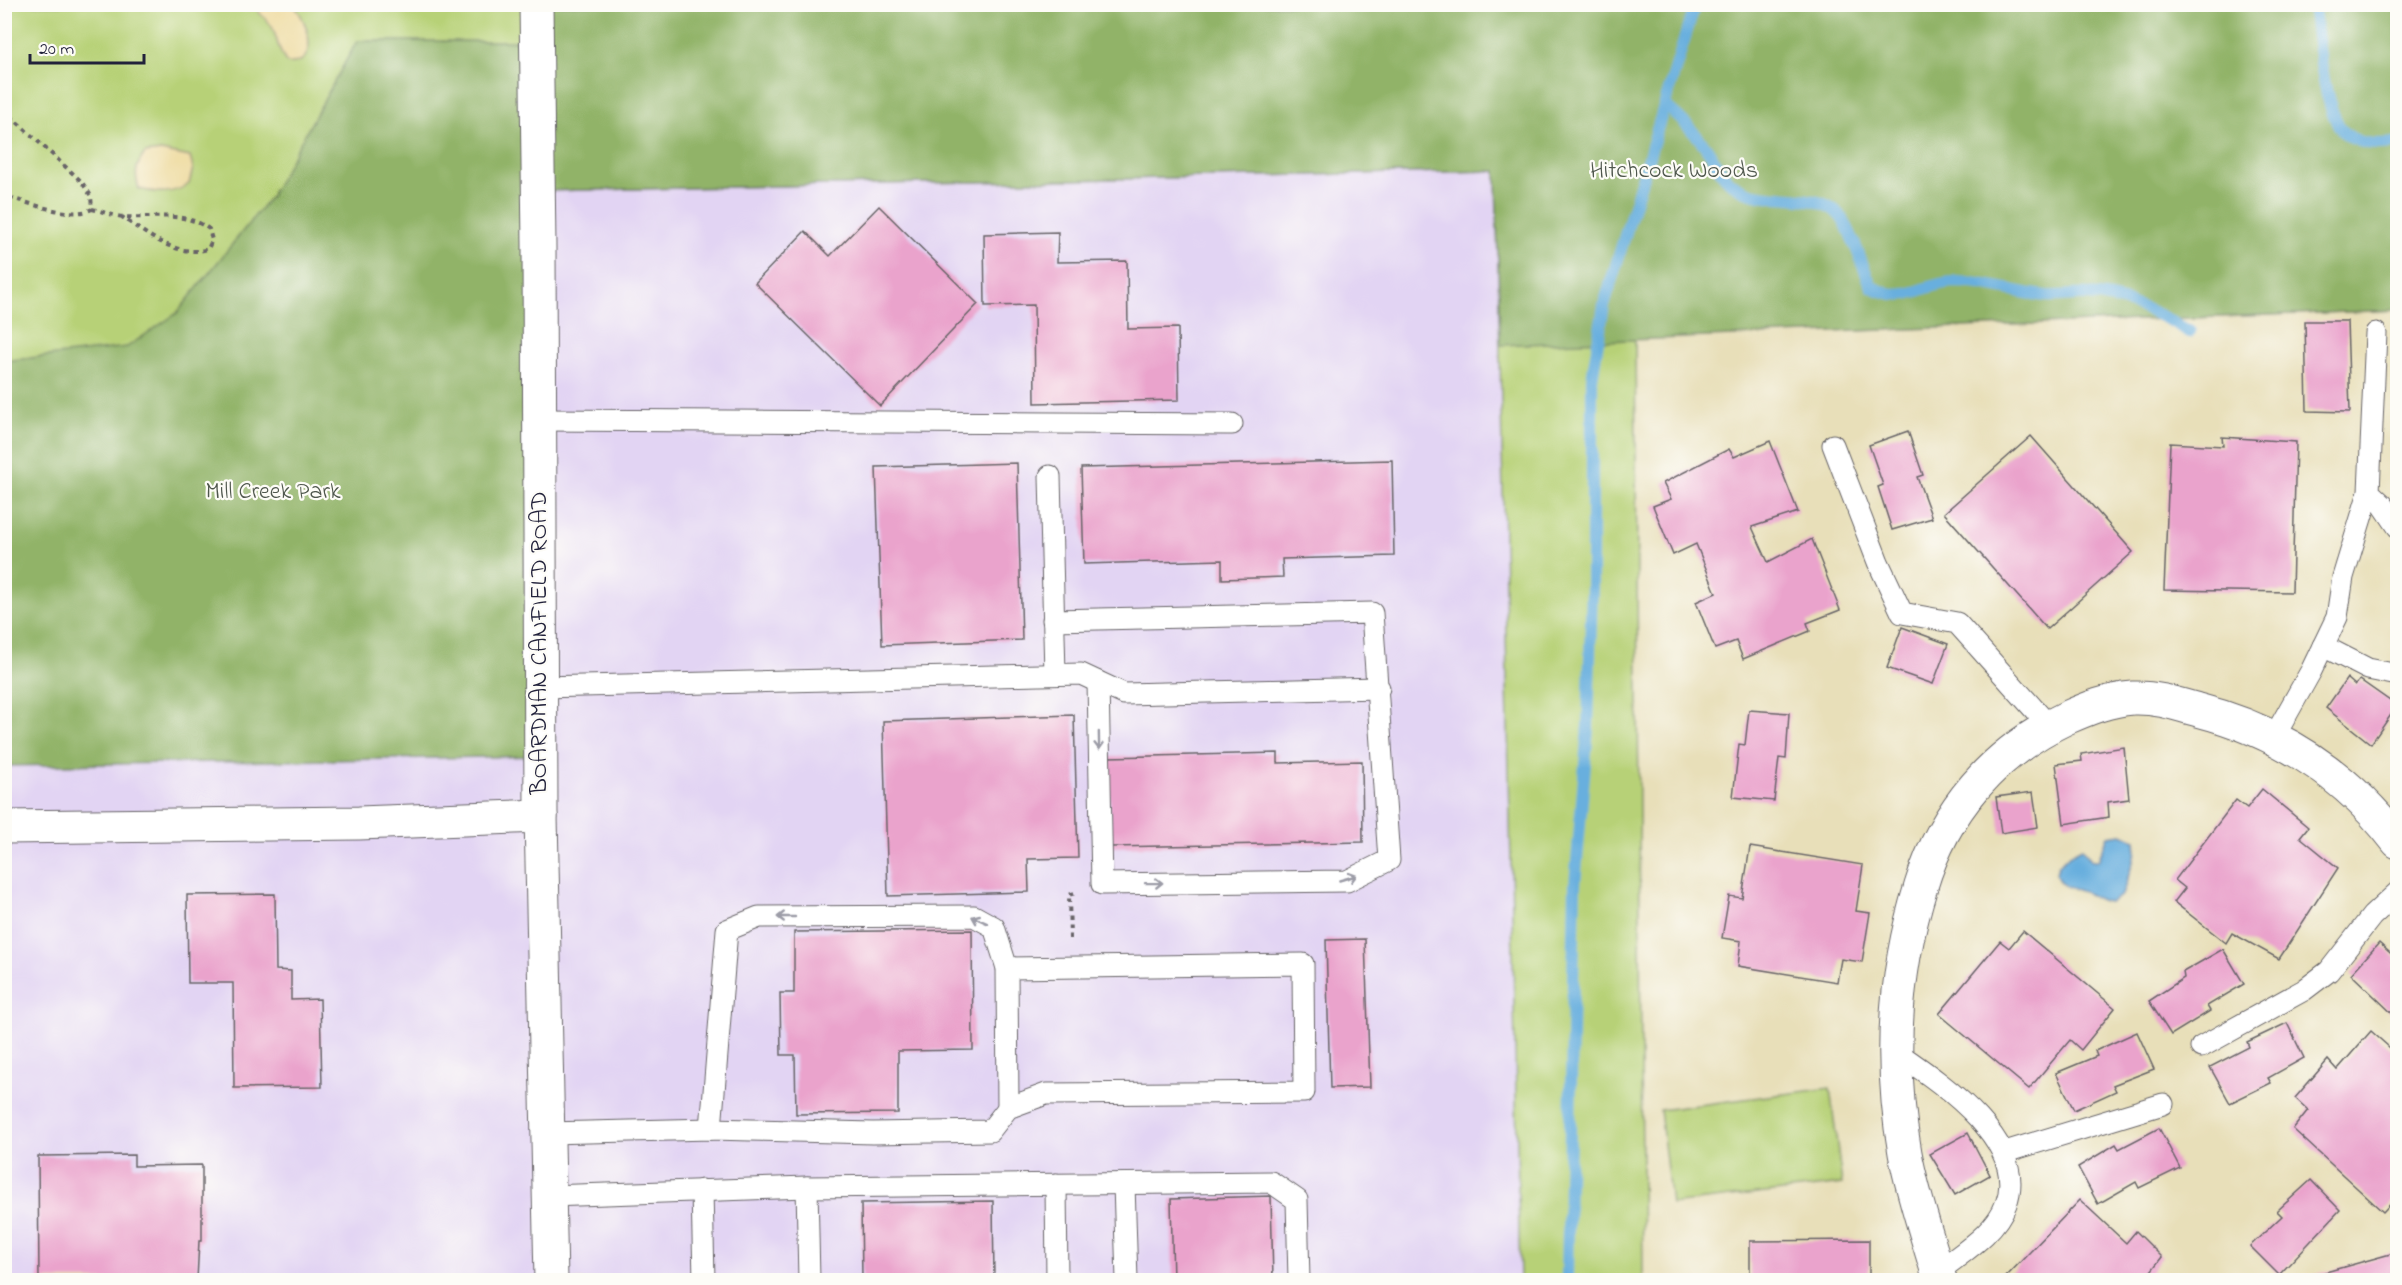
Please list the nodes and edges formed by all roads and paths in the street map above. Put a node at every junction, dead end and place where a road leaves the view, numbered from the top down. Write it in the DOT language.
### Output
graph roads {
  1 [pos="536,4"];
  2 [pos="4,110"];
  3 [pos="4,196"];
  4 [pos="92,208"];
  5 [pos="122,217"];
  6 [pos="2376,333"];
  7 [pos="540,420"];
  8 [pos="1232,424"];
  9 [pos="1833,445"];
  10 [pos="1050,476"];
  11 [pos="2369,492"];
  12 [pos="2397,527"];
  13 [pos="1053,620"];
  14 [pos="2323,646"];
  15 [pos="1054,674"];
  16 [pos="2397,675"];
  17 [pos="1098,682"];
  18 [pos="542,687"];
  19 [pos="1379,688"];
  20 [pos="2049,726"];
  21 [pos="2274,736"];
  22 [pos="541,816"];
  23 [pos="4,827"];
  24 [pos="2397,840"];
  25 [pos="1102,884"];
  26 [pos="2397,892"];
  27 [pos="1070,966"];
  28 [pos="1007,968"];
  29 [pos="2201,1047"];
  30 [pos="1894,1051"];
  31 [pos="2163,1104"];
  32 [pos="1008,1108"];
  33 [pos="711,1129"];
  34 [pos="548,1133"];
  35 [pos="2005,1152"];
  36 [pos="1056,1184"];
  37 [pos="1124,1184"];
  38 [pos="807,1187"];
  39 [pos="702,1190"];
  40 [pos="549,1196"];
  41 [pos="1939,1276"];
  42 [pos="551,1281"];
  43 [pos="704,1281"];
  44 [pos="809,1281"];
  45 [pos="1058,1281"];
  46 [pos="1127,1281"];
  47 [pos="1299,1281"];
  1 -- 7 [label="street, BOARDMAN CANFIELD ROAD"];
  2 -- 4 [label="path"];
  3 -- 4 [label="path"];
  4 -- 5 [label="path"];
  5 -- 5 [label="path"];
  6 -- 11 [label="lane"];
  7 -- 8 [label="lane"];
  7 -- 18 [label="street, BOARDMAN CANFIELD ROAD"];
  9 -- 20 [label="lane"];
  10 -- 13 [label="lane"];
  11 -- 12 [label="lane"];
  11 -- 14 [label="lane"];
  13 -- 15 [label="lane"];
  13 -- 19 [label="lane"];
  14 -- 16 [label="lane"];
  14 -- 21 [label="lane"];
  15 -- 17 [label="lane"];
  15 -- 18 [label="lane"];
  17 -- 19 [label="lane"];
  17 -- 25 [label="lane, one-way"];
  18 -- 22 [label="street, BOARDMAN CANFIELD ROAD"];
  25 -- 19 [label="lane, one-way"];
  20 -- 21 [label="street"];
  20 -- 30 [label="street"];
  21 -- 24 [label="street"];
  22 -- 23 [label="street"];
  22 -- 34 [label="street, BOARDMAN CANFIELD ROAD"];
  25 -- 27 [label="path"];
  26 -- 29 [label="lane"];
  27 -- 28 [label="lane"];
  27 -- 32 [label="lane"];
  28 -- 32 [label="lane"];
  28 -- 33 [label="lane, one-way"];
  30 -- 35 [label="lane"];
  30 -- 41 [label="street"];
  31 -- 35 [label="lane"];
  32 -- 33 [label="lane"];
  33 -- 34 [label="lane"];
  34 -- 40 [label="street, BOARDMAN CANFIELD ROAD"];
  35 -- 41 [label="lane"];
  36 -- 37 [label="lane"];
  36 -- 38 [label="lane"];
  36 -- 45 [label="lane"];
  37 -- 46 [label="lane"];
  37 -- 47 [label="lane"];
  38 -- 39 [label="lane"];
  38 -- 44 [label="lane"];
  39 -- 40 [label="lane"];
  39 -- 43 [label="lane"];
  40 -- 42 [label="street, BOARDMAN CANFIELD ROAD"];
}
